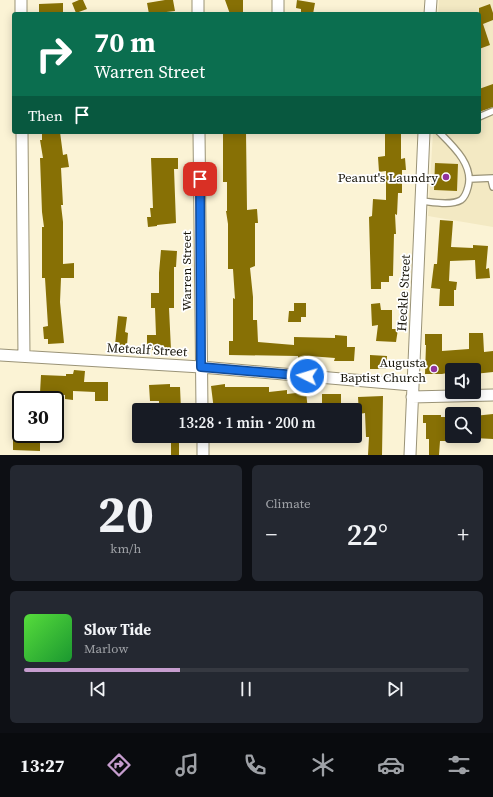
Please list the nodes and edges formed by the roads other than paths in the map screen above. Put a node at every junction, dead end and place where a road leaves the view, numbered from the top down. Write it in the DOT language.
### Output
graph roads {
  1 [pos="21,0"];
  2 [pos="198,0"];
  3 [pos="278,0"];
  4 [pos="431,0"];
  5 [pos="21,12"];
  6 [pos="198,12"];
  7 [pos="278,12"];
  8 [pos="430,12"];
  9 [pos="493,111"];
  10 [pos="481,116"];
  11 [pos="22,134"];
  12 [pos="199,134"];
  13 [pos="424,134"];
  14 [pos="441,134"];
  15 [pos="492,179"];
  16 [pos="470,180"];
  17 [pos="493,187"];
  18 [pos="421,201"];
  19 [pos="0,355"];
  20 [pos="24,356"];
  21 [pos="201,367"];
  22 [pos="412,385"];
  23 [pos="493,395"];
  24 [pos="412,397"];
  25 [pos="202,403"];
  26 [pos="203,443"];
  27 [pos="203,455"];
  28 [pos="410,455"];
  1 -- 5 [label="street"];
  2 -- 6 [label="street"];
  3 -- 7 [label="street"];
  4 -- 8 [label="street"];
  9 -- 10 [label="lane"];
  11 -- 20 [label="street"];
  12 -- 21 [label="street, Warren Street"];
  13 -- 18 [label="street, Heckle Street"];
  14 -- 16 [label="lane"];
  15 -- 16 [label="lane"];
  15 -- 17 [label="lane"];
  16 -- 18 [label="lane"];
  18 -- 22 [label="street, Heckle Street"];
  19 -- 20 [label="street, Metcalf Street"];
  20 -- 21 [label="street, Metcalf Street"];
  21 -- 22 [label="street, Metcalf Street"];
  21 -- 25 [label="street, Warren Street"];
  22 -- 24 [label="street, Heckle Street"];
  23 -- 24 [label="street"];
  24 -- 28 [label="street, Heckle Street"];
  26 -- 27 [label="street"];
}
